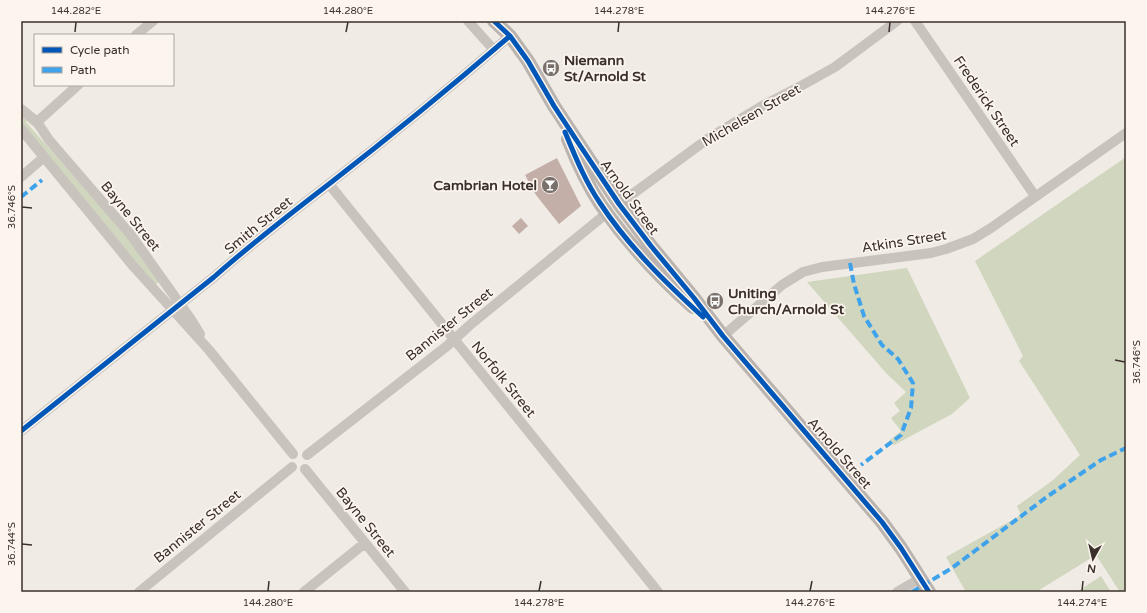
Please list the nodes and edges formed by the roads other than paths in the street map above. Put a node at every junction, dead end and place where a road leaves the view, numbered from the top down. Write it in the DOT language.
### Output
graph roads {
  1 [pos="153,21"];
  2 [pos="468,21"];
  3 [pos="494,21"];
  4 [pos="896,21"];
  5 [pos="915,21"];
  6 [pos="137,34"];
  7 [pos="510,36"];
  8 [pos="494,50"];
  9 [pos="77,86"];
  10 [pos="554,106"];
  11 [pos="21,109"];
  12 [pos="37,122"];
  13 [pos="21,129"];
  14 [pos="1126,133"];
  15 [pos="43,158"];
  16 [pos="21,176"];
  17 [pos="330,184"];
  18 [pos="1036,196"];
  19 [pos="619,204"];
  20 [pos="607,214"];
  21 [pos="176,306"];
  22 [pos="723,336"];
  23 [pos="454,339"];
  24 [pos="21,431"];
  25 [pos="293,454"];
  26 [pos="307,455"];
  27 [pos="292,467"];
  28 [pos="305,469"];
  29 [pos="366,543"];
  30 [pos="921,578"];
  31 [pos="139,592"];
  32 [pos="304,592"];
  33 [pos="405,592"];
  34 [pos="658,592"];
  35 [pos="898,592"];
  36 [pos="929,592"];
  1 -- 6 [label="street"];
  2 -- 8 [label="street"];
  3 -- 7 [label="main road, Arnold Street"];
  4 -- 19 [label="street, Michelsen Street"];
  5 -- 18 [label="street, Frederick Street"];
  7 -- 8 [label="street, Smith Street"];
  7 -- 10 [label="main road, Arnold Street"];
  8 -- 17 [label="street, Smith Street"];
  9 -- 12 [label="street"];
  10 -- 19 [label="main road, Arnold Street"];
  10 -- 20 [label="main road, Arnold Street"];
  11 -- 12 [label="street, Bayne Street"];
  12 -- 21 [label="street, Bayne Street"];
  13 -- 15 [label="street, Bayne Street"];
  14 -- 18 [label="street, Atkins Street"];
  15 -- 16 [label="street"];
  15 -- 21 [label="street, Bayne Street"];
  17 -- 21 [label="street, Smith Street"];
  17 -- 23 [label="street, Norfolk Street"];
  18 -- 22 [label="street, Atkins Street"];
  19 -- 20 [label="main road, Michelsen Street"];
  19 -- 22 [label="main road, Arnold Street"];
  20 -- 22 [label="main road, Arnold Street"];
  20 -- 23 [label="street, Bannister Street"];
  21 -- 24 [label="street, Smith Street"];
  21 -- 25 [label="street, Bayne Street"];
  22 -- 30 [label="main road, Arnold Street"];
  23 -- 26 [label="street, Bannister Street"];
  23 -- 34 [label="street, Norfolk Street"];
  25 -- 26 [label="street"];
  25 -- 27 [label="street"];
  26 -- 28 [label="street"];
  27 -- 28 [label="street"];
  27 -- 31 [label="street, Bannister Street"];
  28 -- 29 [label="street, Bayne Street"];
  29 -- 32 [label="street"];
  29 -- 33 [label="street, Bayne Street"];
  30 -- 35 [label="street"];
  30 -- 36 [label="main road, Arnold Street"];
}
